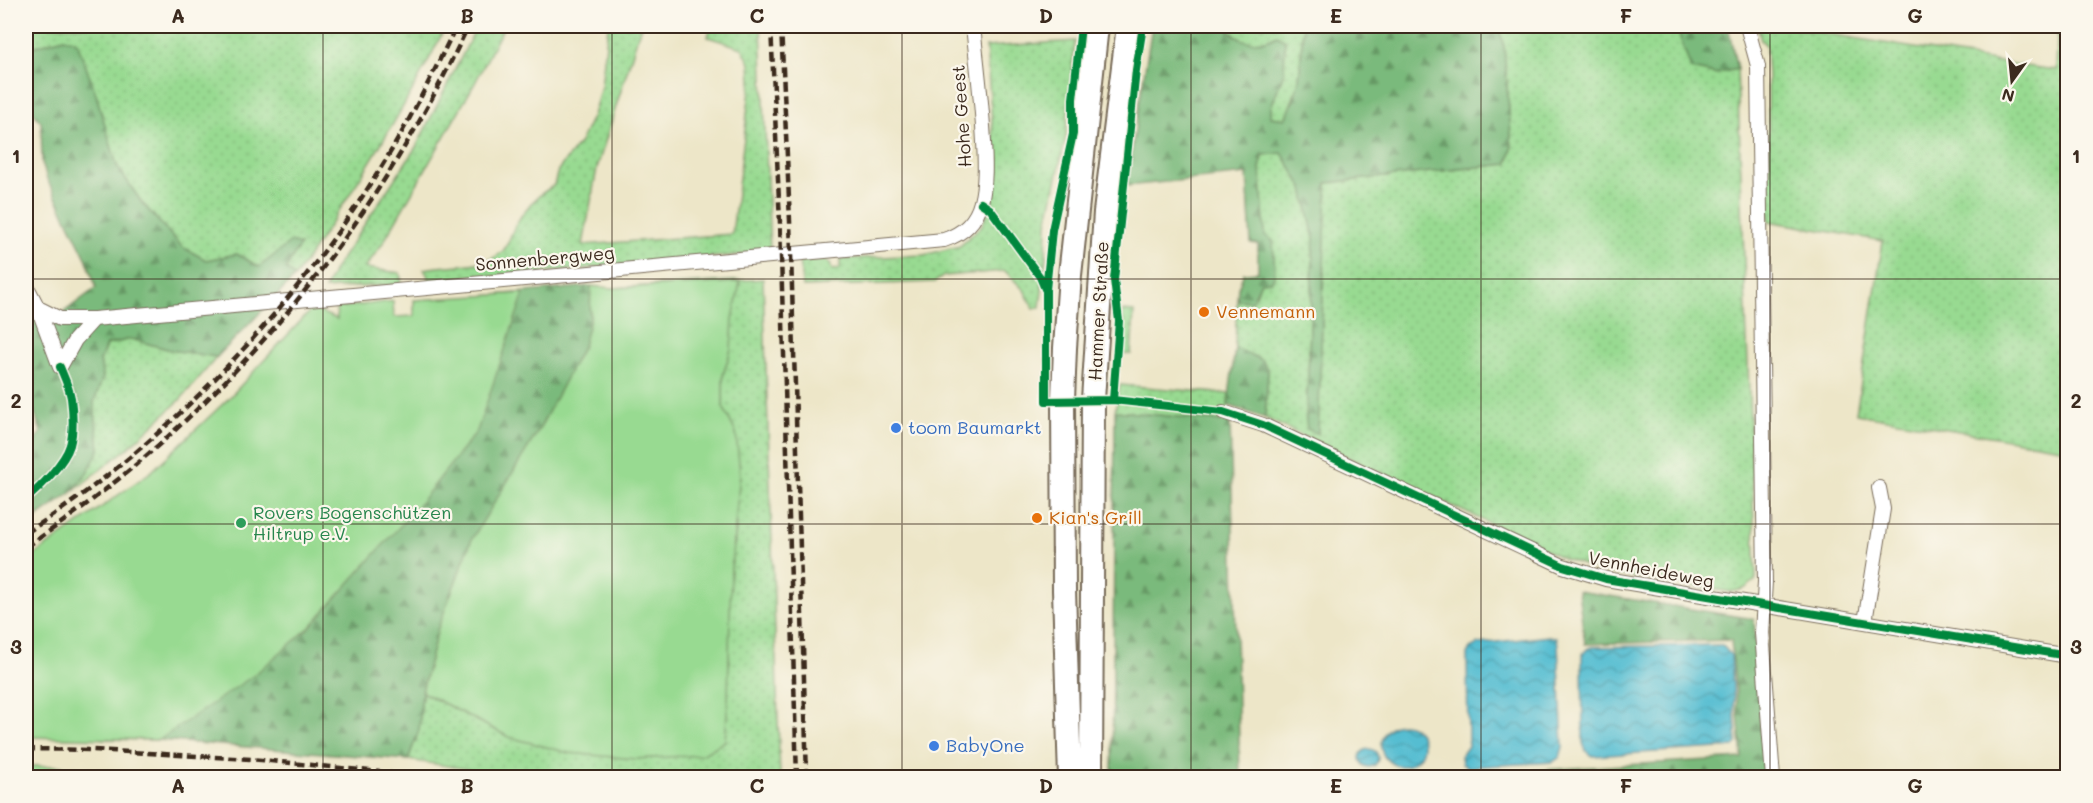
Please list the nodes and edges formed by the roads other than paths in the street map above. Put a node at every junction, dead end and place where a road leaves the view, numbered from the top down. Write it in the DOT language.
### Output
graph roads {
  1 [pos="972,26"];
  2 [pos="1097,26"];
  3 [pos="1128,26"];
  4 [pos="1747,26"];
  5 [pos="981,203"];
  6 [pos="26,285"];
  7 [pos="39,308"];
  8 [pos="94,319"];
  9 [pos="1223,412"];
  10 [pos="1879,488"];
  11 [pos="1763,606"];
  12 [pos="1865,622"];
  13 [pos="2067,638"];
  14 [pos="2066,656"];
  15 [pos="1070,777"];
  16 [pos="1091,777"];
  17 [pos="1773,777"];
  1 -- 5 [label="street, Hohe Geest"];
  2 -- 15 [label="main road, Hammer Straße"];
  3 -- 16 [label="main road, Hammer Straße"];
  4 -- 11 [label="street"];
  5 -- 8 [label="street, Sonnenbergweg"];
  6 -- 7 [label="street"];
  7 -- 8 [label="street, Sonnenbergweg"];
  7 -- 8 [label="street"];
  9 -- 11 [label="street, Vennheideweg"];
  10 -- 12 [label="street"];
  11 -- 12 [label="street, Vennheideweg"];
  11 -- 17 [label="street"];
  12 -- 14 [label="street, Vennheideweg"];
  13 -- 14 [label="street, Vennheideweg"];
}
